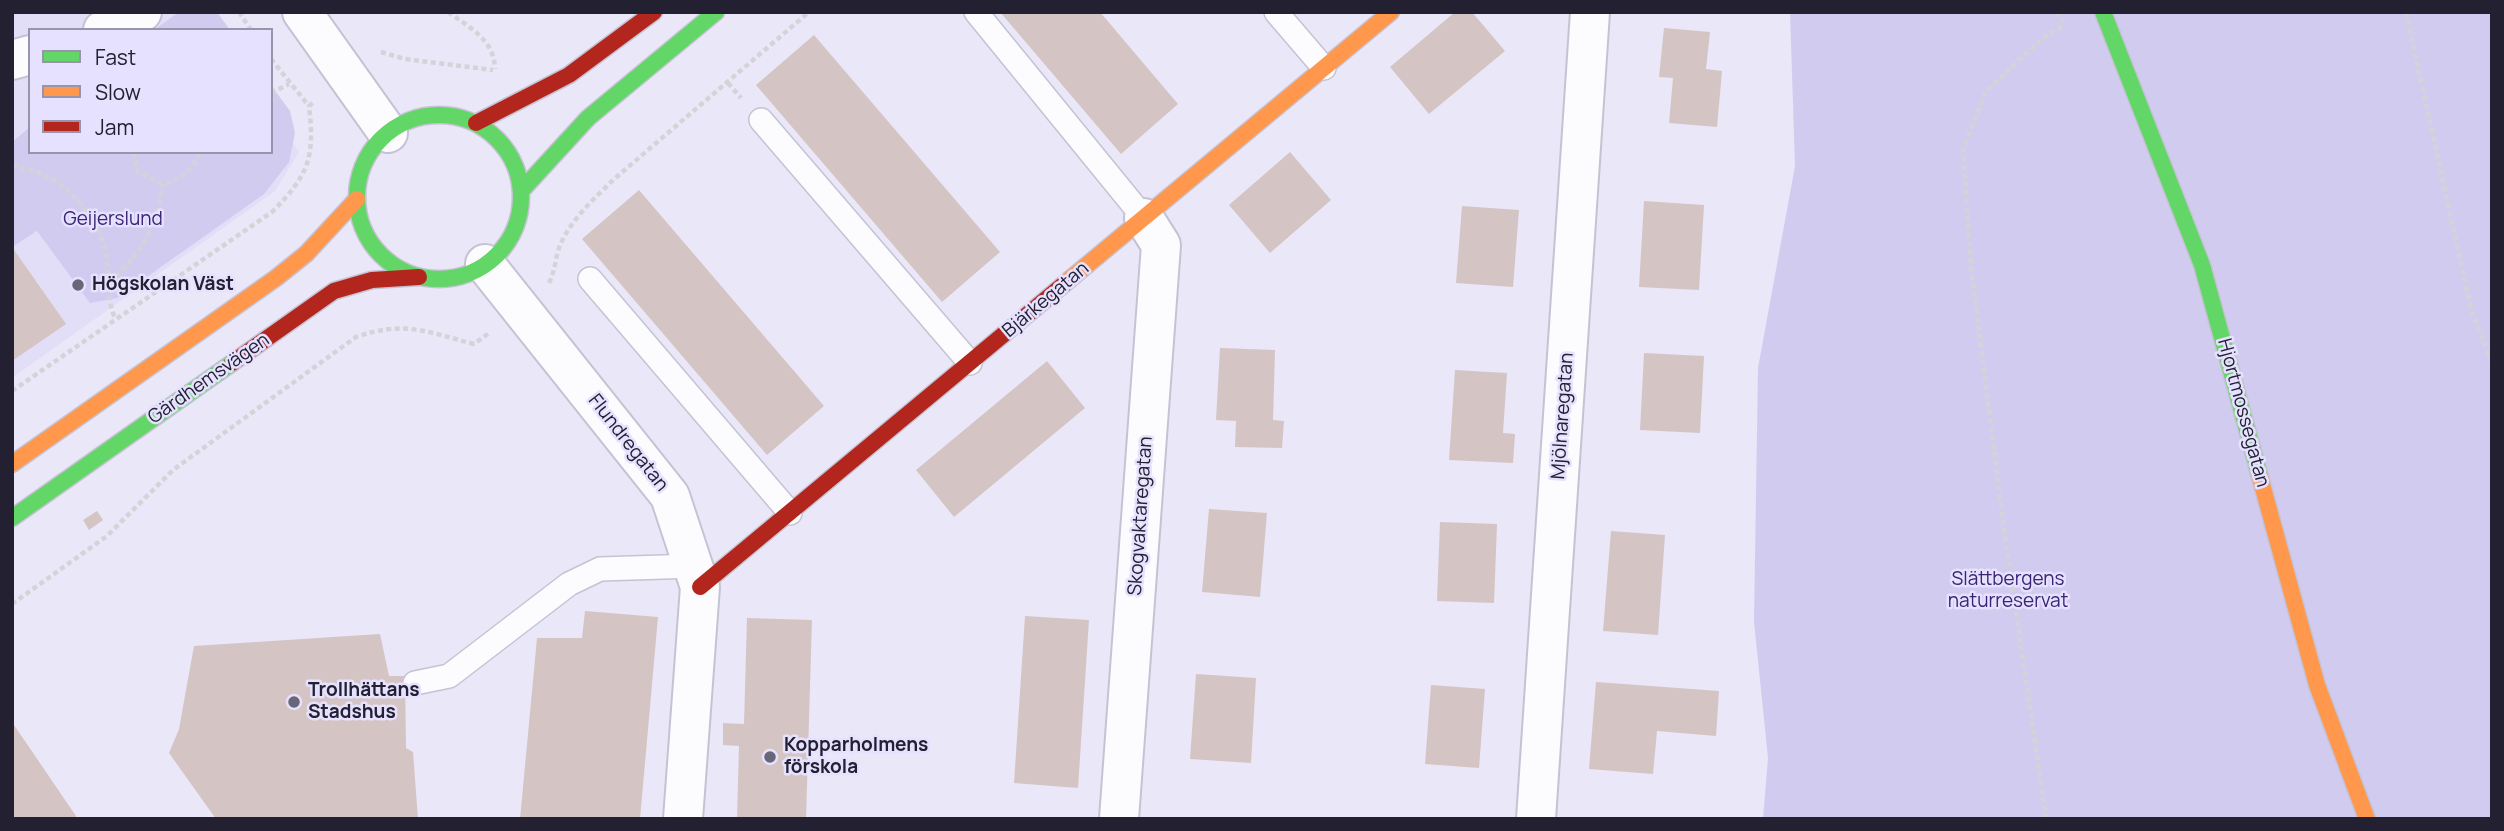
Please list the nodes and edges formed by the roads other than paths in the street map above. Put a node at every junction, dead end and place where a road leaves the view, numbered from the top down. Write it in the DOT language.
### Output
graph roads {
  1 [pos="142,12"];
  2 [pos="302,12"];
  3 [pos="654,12"];
  4 [pos="716,12"];
  5 [pos="976,12"];
  6 [pos="1276,12"];
  7 [pos="1391,12"];
  8 [pos="1590,12"];
  9 [pos="2103,12"];
  10 [pos="107,28"];
  11 [pos="1324,68"];
  12 [pos="761,120"];
  13 [pos="476,123"];
  14 [pos="388,133"];
  15 [pos="521,191"];
  16 [pos="357,199"];
  17 [pos="1144,218"];
  18 [pos="485,264"];
  19 [pos="421,277"];
  20 [pos="590,279"];
  21 [pos="970,363"];
  22 [pos="12,464"];
  23 [pos="790,513"];
  24 [pos="12,518"];
  25 [pos="698,576"];
  26 [pos="415,683"];
  27 [pos="683,819"];
  28 [pos="1119,819"];
  29 [pos="1536,819"];
  30 [pos="2367,819"];
  1 -- 10 [label="street"];
  2 -- 14 [label="street"];
  3 -- 13 [label="main road"];
  4 -- 15 [label="main road, Gärdhemsvägen"];
  5 -- 17 [label="lane"];
  6 -- 11 [label="lane"];
  7 -- 11 [label="main road, Bjärkegatan"];
  8 -- 29 [label="street, Mjölnaregatan"];
  9 -- 30 [label="main road, Hjortmossegatan"];
  11 -- 17 [label="main road, Bjärkegatan"];
  12 -- 21 [label="lane"];
  13 -- 14 [label="main road, Gärdhemsvägen"];
  13 -- 15 [label="main road, Gärdhemsvägen"];
  14 -- 16 [label="main road, Gärdhemsvägen"];
  15 -- 18 [label="main road, Gärdhemsvägen"];
  16 -- 19 [label="main road, Gärdhemsvägen"];
  16 -- 22 [label="main road"];
  17 -- 21 [label="main road, Bjärkegatan"];
  17 -- 28 [label="street, Skogvaktaregatan"];
  18 -- 19 [label="main road, Gärdhemsvägen"];
  18 -- 25 [label="street, Flundregatan"];
  19 -- 24 [label="main road, Gärdhemsvägen"];
  20 -- 23 [label="lane"];
  21 -- 23 [label="main road, Bjärkegatan"];
  23 -- 25 [label="main road, Bjärkegatan"];
  25 -- 26 [label="lane"];
  25 -- 27 [label="street, Flundregatan"];
}
